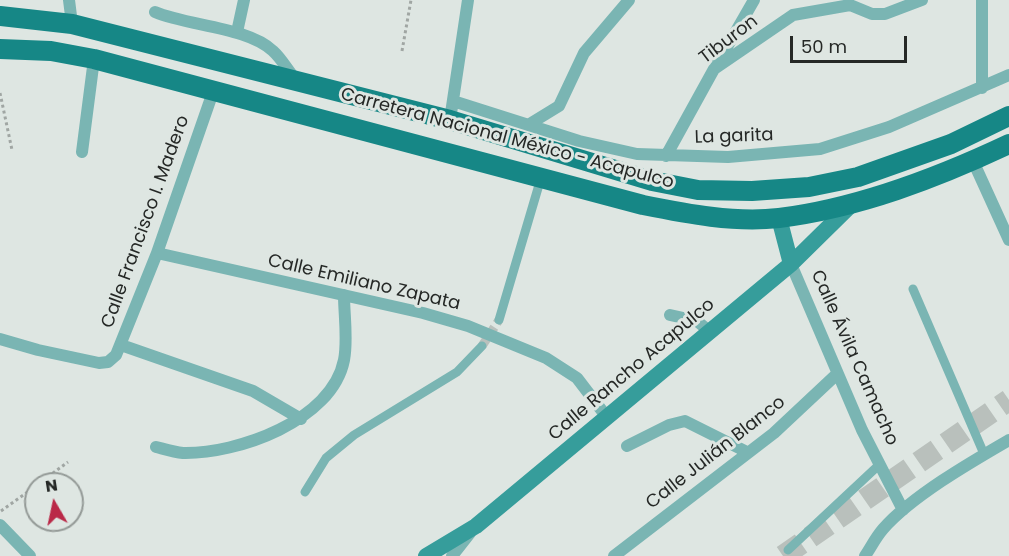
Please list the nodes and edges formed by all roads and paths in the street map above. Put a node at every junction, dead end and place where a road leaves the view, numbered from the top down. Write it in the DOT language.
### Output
graph roads {
  1 [pos="69,0"];
  2 [pos="244,0"];
  3 [pos="411,0"];
  4 [pos="468,0"];
  5 [pos="629,0"];
  6 [pos="754,0"];
  7 [pos="922,0"];
  8 [pos="982,0"];
  9 [pos="155,12"];
  10 [pos="0,16"];
  11 [pos="72,24"];
  12 [pos="237,32"];
  13 [pos="0,49"];
  14 [pos="402,51"];
  15 [pos="94,59"];
  16 [pos="714,69"];
  17 [pos="1009,75"];
  18 [pos="298,84"];
  19 [pos="982,88"];
  20 [pos="213,92"];
  21 [pos="0,93"];
  22 [pos="451,111"];
  23 [pos="1009,116"];
  24 [pos="528,125"];
  25 [pos="1009,144"];
  26 [pos="12,150"];
  27 [pos="82,152"];
  28 [pos="666,156"];
  29 [pos="973,161"];
  30 [pos="541,178"];
  31 [pos="854,202"];
  32 [pos="779,218"];
  33 [pos="1009,240"];
  34 [pos="157,253"];
  35 [pos="791,264"];
  36 [pos="913,289"];
  37 [pos="344,295"];
  38 [pos="670,315"];
  39 [pos="499,320"];
  40 [pos="709,331"];
  41 [pos="0,339"];
  42 [pos="121,345"];
  43 [pos="482,346"];
  44 [pos="837,374"];
  45 [pos="606,416"];
  46 [pos="301,419"];
  47 [pos="1009,440"];
  48 [pos="627,446"];
  49 [pos="156,447"];
  50 [pos="747,452"];
  51 [pos="984,454"];
  52 [pos="68,462"];
  53 [pos="880,464"];
  54 [pos="55,472"];
  55 [pos="305,492"];
  56 [pos="24,494"];
  57 [pos="903,510"];
  58 [pos="0,512"];
  59 [pos="0,525"];
  60 [pos="476,526"];
  61 [pos="788,549"];
  62 [pos="30,556"];
  63 [pos="426,556"];
  64 [pos="452,556"];
  65 [pos="614,556"];
  66 [pos="865,556"];
  1 -- 11 [label="street"];
  2 -- 12 [label="street"];
  3 -- 14 [label="path"];
  4 -- 22 [label="street"];
  5 -- 24 [label="street"];
  6 -- 16 [label="street"];
  7 -- 16 [label="street, Tiburon"];
  8 -- 19 [label="street"];
  9 -- 12 [label="street"];
  10 -- 11 [label="main road, Carretera Nacional México - Acapulco"];
  11 -- 18 [label="main road, Carretera Nacional México - Acapulco"];
  12 -- 18 [label="street"];
  13 -- 15 [label="main road, Carretera Nacional México - Acapulco"];
  15 -- 20 [label="main road, Carretera Nacional México - Acapulco"];
  15 -- 27 [label="street"];
  16 -- 28 [label="street, Tiburon"];
  17 -- 19 [label="street, La garita"];
  18 -- 22 [label="main road, Carretera Nacional México - Acapulco"];
  19 -- 28 [label="street, La garita"];
  20 -- 30 [label="main road, Carretera Nacional México - Acapulco"];
  20 -- 34 [label="street, Calle Francisco I. Madero"];
  21 -- 26 [label="path"];
  22 -- 23 [label="main road, Carretera Nacional México - Acapulco"];
  22 -- 24 [label="street, La garita"];
  24 -- 28 [label="street, La garita"];
  25 -- 29 [label="main road, Carretera Nacional México - Acapulco"];
  29 -- 31 [label="main road, Carretera Nacional México - Acapulco"];
  29 -- 33 [label="street"];
  30 -- 32 [label="main road, Carretera Nacional México - Acapulco"];
  30 -- 39 [label="street"];
  31 -- 32 [label="main road, Carretera Nacional México - Acapulco"];
  31 -- 35 [label="main road, Calle Rancho Acapulco"];
  32 -- 35 [label="main road, Calle Ávila Camacho"];
  34 -- 37 [label="street, Calle Emiliano Zapata"];
  34 -- 42 [label="street, Calle Francisco I. Madero"];
  35 -- 40 [label="main road, Calle Rancho Acapulco"];
  35 -- 44 [label="street, Calle Ávila Camacho"];
  36 -- 51 [label="street"];
  37 -- 45 [label="street, Calle Emiliano Zapata"];
  37 -- 46 [label="street"];
  38 -- 40 [label="street"];
  40 -- 45 [label="main road, Calle Rancho Acapulco"];
  41 -- 42 [label="street, Calle Francisco I. Madero"];
  42 -- 46 [label="street"];
  43 -- 55 [label="street"];
  44 -- 50 [label="street, Calle Julián Blanco"];
  44 -- 53 [label="street, Calle Ávila Camacho"];
  45 -- 60 [label="main road, Calle Rancho Acapulco"];
  46 -- 49 [label="street"];
  47 -- 51 [label="street"];
  48 -- 50 [label="street"];
  50 -- 65 [label="street, Calle Julián Blanco"];
  51 -- 57 [label="street"];
  52 -- 54 [label="path"];
  53 -- 57 [label="street, Calle Ávila Camacho"];
  53 -- 61 [label="street"];
  56 -- 58 [label="path"];
  57 -- 66 [label="street"];
  59 -- 62 [label="street"];
  60 -- 63 [label="main road, Calle Rancho Acapulco"];
  60 -- 64 [label="street"];
}
